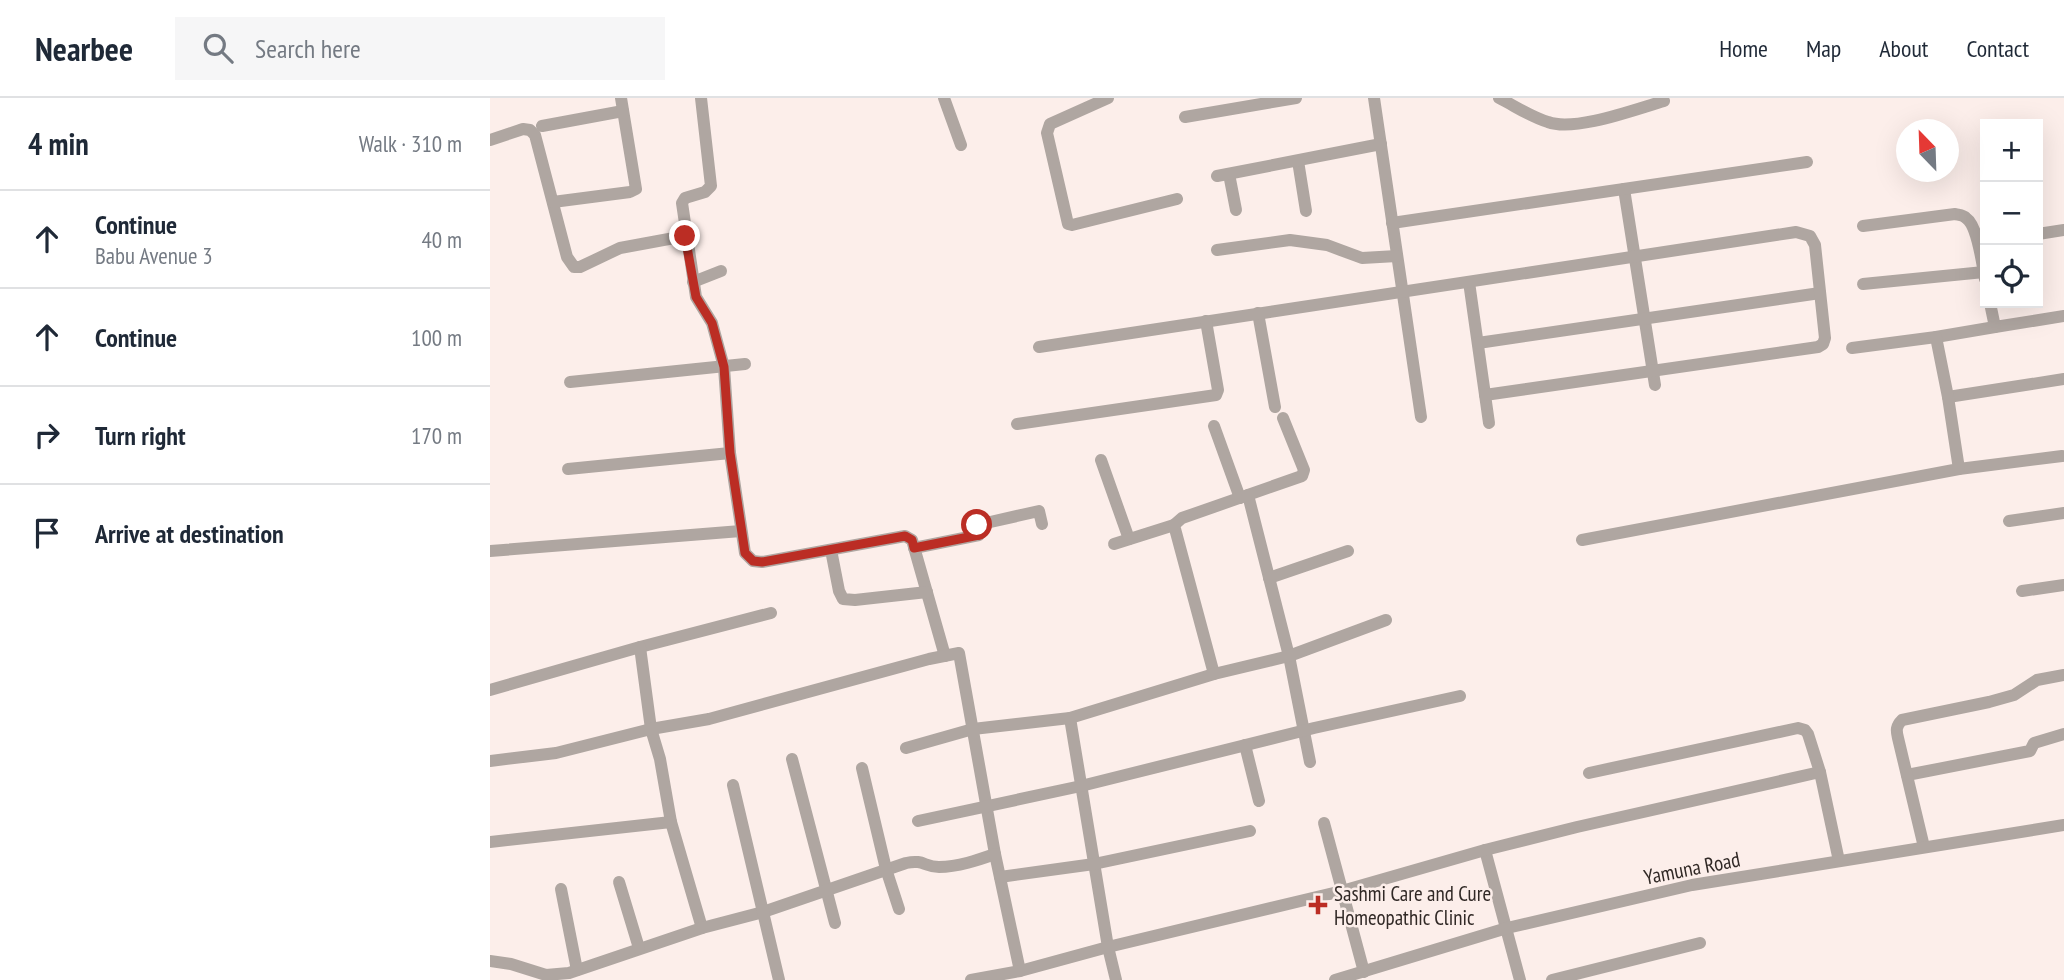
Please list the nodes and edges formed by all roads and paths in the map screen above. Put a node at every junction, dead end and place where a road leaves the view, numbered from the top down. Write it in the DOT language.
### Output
graph roads {
  1 [pos="701,98"];
  2 [pos="944,98"];
  3 [pos="1108,98"];
  4 [pos="1296,98"];
  5 [pos="1374,98"];
  6 [pos="1499,98"];
  7 [pos="1664,101"];
  8 [pos="622,105"];
  9 [pos="1185,117"];
  10 [pos="542,126"];
  11 [pos="490,140"];
  12 [pos="1381,144"];
  13 [pos="961,145"];
  14 [pos="1298,161"];
  15 [pos="1807,162"];
  16 [pos="1624,189"];
  17 [pos="1177,199"];
  18 [pos="553,202"];
  19 [pos="1236,210"];
  20 [pos="1306,211"];
  21 [pos="1392,223"];
  22 [pos="1863,226"];
  23 [pos="2064,230"];
  24 [pos="2043,233"];
  25 [pos="685,236"];
  26 [pos="1980,238"];
  27 [pos="1217,250"];
  28 [pos="1397,256"];
  29 [pos="1635,258"];
  30 [pos="721,271"];
  31 [pos="1980,275"];
  32 [pos="693,282"];
  33 [pos="1469,282"];
  34 [pos="1863,284"];
  35 [pos="1402,291"];
  36 [pos="1820,293"];
  37 [pos="1991,308"];
  38 [pos="1258,313"];
  39 [pos="2064,316"];
  40 [pos="1644,318"];
  41 [pos="1206,321"];
  42 [pos="1995,327"];
  43 [pos="1936,337"];
  44 [pos="1478,343"];
  45 [pos="1039,347"];
  46 [pos="1852,348"];
  47 [pos="745,364"];
  48 [pos="724,367"];
  49 [pos="1653,371"];
  50 [pos="2064,379"];
  51 [pos="570,382"];
  52 [pos="1655,385"];
  53 [pos="1485,395"];
  54 [pos="1948,397"];
  55 [pos="1421,417"];
  56 [pos="1489,423"];
  57 [pos="1017,424"];
  58 [pos="1214,426"];
  59 [pos="730,453"];
  60 [pos="2062,456"];
  61 [pos="1101,460"];
  62 [pos="568,469"];
  63 [pos="1959,469"];
  64 [pos="1244,497"];
  65 [pos="2064,513"];
  66 [pos="2009,522"];
  67 [pos="1042,524"];
  68 [pos="1174,525"];
  69 [pos="741,531"];
  70 [pos="1129,539"];
  71 [pos="1582,540"];
  72 [pos="1114,544"];
  73 [pos="914,548"];
  74 [pos="831,550"];
  75 [pos="490,551"];
  76 [pos="1348,551"];
  77 [pos="1269,578"];
  78 [pos="2064,585"];
  79 [pos="2022,591"];
  80 [pos="928,592"];
  81 [pos="771,613"];
  82 [pos="1386,620"];
  83 [pos="640,648"];
  84 [pos="945,656"];
  85 [pos="1289,656"];
  86 [pos="1214,674"];
  87 [pos="2064,675"];
  88 [pos="490,690"];
  89 [pos="1460,696"];
  90 [pos="1070,718"];
  91 [pos="651,729"];
  92 [pos="973,729"];
  93 [pos="1304,730"];
  94 [pos="2064,734"];
  95 [pos="1245,745"];
  96 [pos="906,748"];
  97 [pos="792,759"];
  98 [pos="490,761"];
  99 [pos="1310,762"];
  100 [pos="862,768"];
  101 [pos="1820,772"];
  102 [pos="1589,773"];
  103 [pos="1907,775"];
  104 [pos="733,785"];
  105 [pos="1081,786"];
  106 [pos="1259,801"];
  107 [pos="987,806"];
  108 [pos="918,821"];
  109 [pos="671,822"];
  110 [pos="1324,823"];
  111 [pos="2064,825"];
  112 [pos="1250,831"];
  113 [pos="490,842"];
  114 [pos="1924,847"];
  115 [pos="1485,850"];
  116 [pos="995,854"];
  117 [pos="1839,861"];
  118 [pos="1094,863"];
  119 [pos="886,869"];
  120 [pos="1000,877"];
  121 [pos="619,882"];
  122 [pos="561,889"];
  123 [pos="825,889"];
  124 [pos="1342,891"];
  125 [pos="899,909"];
  126 [pos="763,912"];
  127 [pos="835,923"];
  128 [pos="702,928"];
  129 [pos="1507,929"];
  130 [pos="1700,943"];
  131 [pos="1108,947"];
  132 [pos="639,948"];
  133 [pos="490,961"];
  134 [pos="577,970"];
  135 [pos="1020,971"];
  136 [pos="1356,976"];
  137 [pos="547,977"];
  138 [pos="778,980"];
  139 [pos="971,980"];
  140 [pos="1116,980"];
  141 [pos="1335,980"];
  142 [pos="1520,980"];
  143 [pos="1552,980"];
  1 -- 25 [label="street"];
  2 -- 13 [label="street"];
  3 -- 17 [label="street"];
  4 -- 9 [label="street"];
  5 -- 12 [label="street"];
  6 -- 7 [label="street"];
  8 -- 10 [label="street"];
  8 -- 18 [label="street"];
  11 -- 18 [label="street"];
  12 -- 14 [label="street"];
  12 -- 21 [label="street"];
  14 -- 19 [label="street"];
  14 -- 20 [label="street"];
  15 -- 16 [label="street"];
  16 -- 21 [label="street"];
  16 -- 29 [label="street"];
  18 -- 25 [label="street"];
  21 -- 28 [label="street"];
  22 -- 26 [label="street"];
  23 -- 24 [label="street"];
  25 -- 32 [label="street"];
  27 -- 28 [label="street"];
  28 -- 35 [label="street"];
  29 -- 33 [label="street"];
  29 -- 36 [label="street"];
  29 -- 40 [label="street"];
  30 -- 32 [label="street"];
  31 -- 34 [label="street"];
  32 -- 48 [label="street"];
  33 -- 35 [label="street"];
  33 -- 44 [label="street"];
  35 -- 38 [label="street"];
  35 -- 55 [label="street"];
  36 -- 40 [label="street"];
  36 -- 49 [label="street"];
  37 -- 42 [label="street"];
  38 -- 41 [label="street"];
  38 -- 64 [label="street"];
  39 -- 42 [label="street"];
  40 -- 44 [label="street"];
  40 -- 49 [label="street"];
  41 -- 45 [label="street"];
  41 -- 57 [label="street"];
  42 -- 43 [label="street"];
  43 -- 46 [label="street"];
  43 -- 54 [label="street"];
  44 -- 53 [label="street"];
  47 -- 48 [label="street"];
  48 -- 51 [label="street"];
  48 -- 59 [label="street"];
  49 -- 52 [label="street"];
  49 -- 53 [label="street"];
  50 -- 54 [label="street"];
  53 -- 56 [label="street"];
  54 -- 63 [label="street"];
  58 -- 64 [label="street"];
  59 -- 62 [label="street"];
  59 -- 69 [label="street"];
  60 -- 63 [label="street"];
  61 -- 70 [label="street"];
  63 -- 71 [label="street"];
  64 -- 68 [label="street"];
  64 -- 77 [label="street"];
  65 -- 66 [label="street"];
  67 -- 73 [label="street"];
  68 -- 70 [label="street"];
  68 -- 86 [label="street"];
  69 -- 74 [label="street"];
  69 -- 75 [label="street"];
  70 -- 72 [label="street"];
  73 -- 74 [label="street"];
  73 -- 80 [label="street"];
  74 -- 80 [label="street"];
  76 -- 77 [label="street"];
  77 -- 85 [label="street"];
  78 -- 79 [label="street"];
  80 -- 84 [label="street"];
  81 -- 83 [label="street"];
  82 -- 85 [label="street"];
  83 -- 88 [label="street"];
  83 -- 91 [label="street"];
  84 -- 91 [label="street"];
  84 -- 92 [label="street"];
  85 -- 86 [label="street"];
  85 -- 93 [label="street"];
  86 -- 90 [label="street"];
  87 -- 103 [label="street"];
  89 -- 93 [label="street"];
  90 -- 92 [label="street"];
  90 -- 105 [label="street"];
  91 -- 98 [label="street"];
  91 -- 109 [label="street"];
  92 -- 96 [label="street"];
  92 -- 107 [label="street"];
  93 -- 95 [label="street"];
  93 -- 99 [label="street"];
  94 -- 103 [label="street"];
  95 -- 105 [label="street"];
  95 -- 106 [label="street"];
  97 -- 123 [label="street"];
  100 -- 119 [label="street"];
  101 -- 102 [label="street"];
  101 -- 115 [label="street"];
  101 -- 117 [label="street"];
  103 -- 114 [label="street"];
  104 -- 126 [label="street"];
  105 -- 107 [label="street"];
  105 -- 118 [label="street"];
  107 -- 108 [label="street"];
  107 -- 116 [label="street"];
  109 -- 113 [label="street"];
  109 -- 128 [label="street"];
  110 -- 124 [label="street"];
  111 -- 114 [label="street, Yamuna Road"];
  112 -- 118 [label="street"];
  114 -- 117 [label="street, Yamuna Road"];
  115 -- 124 [label="street"];
  115 -- 129 [label="street"];
  116 -- 119 [label="street"];
  116 -- 120 [label="street"];
  117 -- 129 [label="street, Yamuna Road"];
  118 -- 120 [label="street"];
  118 -- 131 [label="street"];
  119 -- 123 [label="street"];
  119 -- 125 [label="street"];
  120 -- 135 [label="street"];
  121 -- 132 [label="street"];
  122 -- 134 [label="street"];
  123 -- 126 [label="street"];
  123 -- 127 [label="street"];
  124 -- 131 [label="street"];
  124 -- 136 [label="street"];
  126 -- 128 [label="street"];
  126 -- 138 [label="street"];
  128 -- 132 [label="street"];
  129 -- 136 [label="street, Yamuna Road"];
  129 -- 142 [label="street"];
  130 -- 143 [label="street"];
  131 -- 135 [label="street"];
  131 -- 140 [label="street"];
  132 -- 134 [label="street"];
  133 -- 137 [label="street"];
  134 -- 137 [label="street"];
  135 -- 139 [label="street"];
  136 -- 141 [label="street, Yamuna Road"];
}
